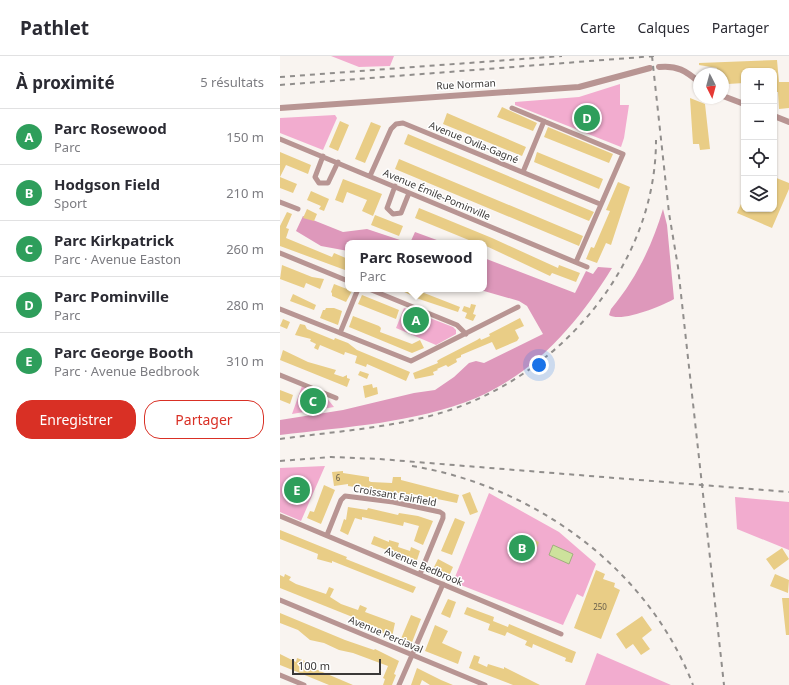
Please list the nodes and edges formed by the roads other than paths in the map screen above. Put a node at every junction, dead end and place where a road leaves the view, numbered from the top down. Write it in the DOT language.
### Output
graph roads {
  1 [pos="659,66"];
  2 [pos="650,68"];
  3 [pos="693,78"];
  4 [pos="729,98"];
  5 [pos="741,103"];
  6 [pos="280,108"];
  7 [pos="512,108"];
  8 [pos="777,117"];
  9 [pos="544,121"];
  10 [pos="789,122"];
  11 [pos="280,139"];
  12 [pos="323,156"];
  13 [pos="338,162"];
  14 [pos="523,172"];
  15 [pos="370,176"];
  16 [pos="394,186"];
  17 [pos="409,193"];
  18 [pos="280,202"];
  19 [pos="600,204"];
  20 [pos="298,209"];
  21 [pos="280,253"];
  22 [pos="576,262"];
  23 [pos="588,267"];
  24 [pos="345,279"];
  25 [pos="357,292"];
  26 [pos="376,292"];
  27 [pos="518,308"];
  28 [pos="280,309"];
  29 [pos="340,333"];
  30 [pos="466,334"];
  31 [pos="280,375"];
  32 [pos="336,398"];
  33 [pos="280,516"];
  34 [pos="326,535"];
  35 [pos="420,574"];
  36 [pos="443,584"];
  37 [pos="280,600"];
  38 [pos="561,634"];
  39 [pos="413,655"];
  40 [pos="280,675"];
  41 [pos="304,685"];
  42 [pos="399,685"];
  43 [pos="485,685"];
  1 -- 3 [label="street"];
  2 -- 6 [label="street, Rue Norman"];
  4 -- 5 [label="street"];
  7 -- 9 [label="street"];
  8 -- 10 [label="street"];
  9 -- 14 [label="street"];
  9 -- 19 [label="street"];
  11 -- 12 [label="street, Avenue Émile-Pominville"];
  12 -- 13 [label="street, Avenue Émile-Pominville"];
  12 -- 13 [label="street"];
  13 -- 15 [label="street, Avenue Émile-Pominville"];
  14 -- 15 [label="street, Avenue Ovila-Gagné"];
  14 -- 19 [label="street, Avenue Ovila-Gagné"];
  15 -- 16 [label="street, Avenue Émile-Pominville"];
  16 -- 17 [label="street, Avenue Émile-Pominville"];
  16 -- 17 [label="street"];
  17 -- 22 [label="street, Avenue Émile-Pominville"];
  18 -- 20 [label="street"];
  19 -- 22 [label="street"];
  21 -- 24 [label="street"];
  22 -- 23 [label="street, Avenue Émile-Pominville"];
  25 -- 29 [label="street"];
  26 -- 30 [label="street"];
  27 -- 30 [label="street"];
  28 -- 29 [label="street"];
  29 -- 30 [label="street"];
  31 -- 32 [label="street"];
  33 -- 34 [label="street, Avenue Bedbrook"];
  34 -- 35 [label="street, Avenue Bedbrook"];
  34 -- 35 [label="street, Croissant Fairfield"];
  35 -- 36 [label="street, Avenue Bedbrook"];
  36 -- 38 [label="street, Avenue Bedbrook"];
  36 -- 39 [label="street"];
  37 -- 39 [label="street, Avenue Perciaval"];
  39 -- 42 [label="street"];
  39 -- 43 [label="street, Avenue Perciaval"];
  40 -- 41 [label="street"];
}
